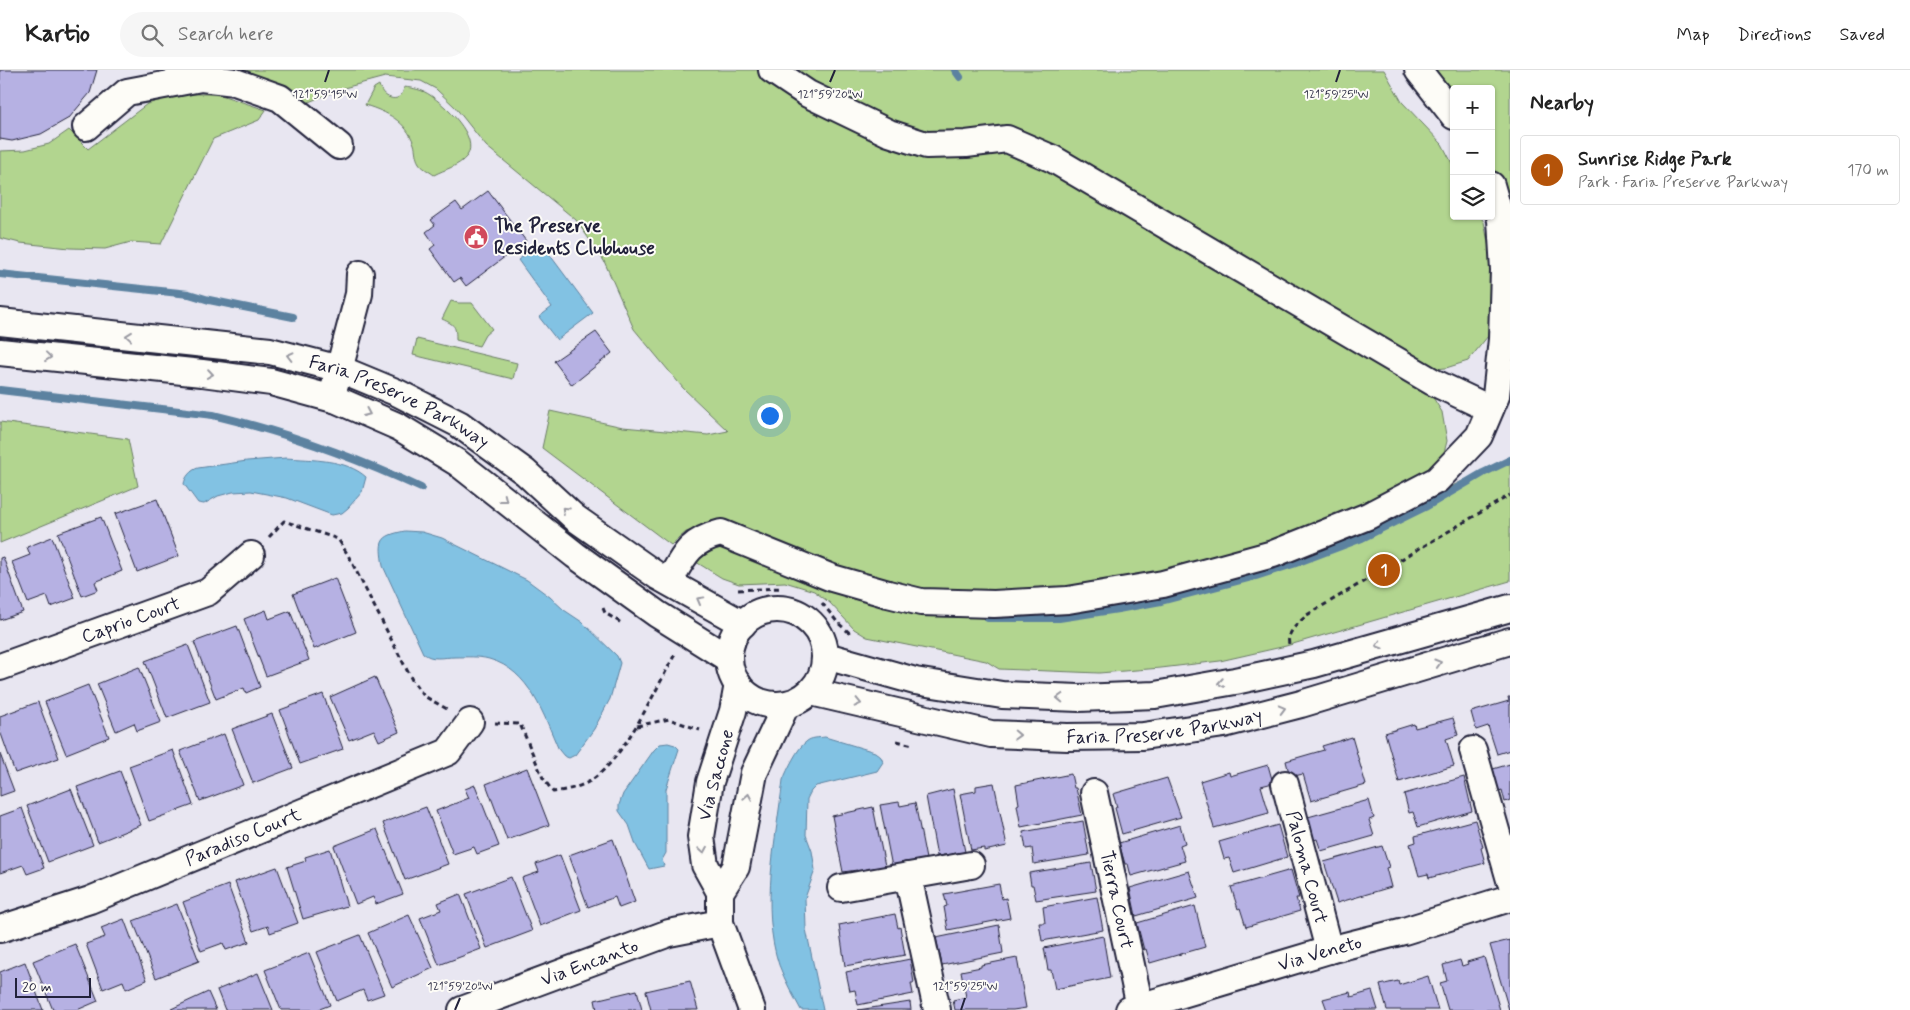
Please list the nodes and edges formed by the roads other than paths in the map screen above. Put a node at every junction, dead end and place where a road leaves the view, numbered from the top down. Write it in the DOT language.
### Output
graph roads {
  1 [pos="772,70"];
  2 [pos="1418,70"];
  3 [pos="1450,111"];
  4 [pos="86,127"];
  5 [pos="339,146"];
  6 [pos="1495,199"];
  7 [pos="360,274"];
  8 [pos="0,322"];
  9 [pos="0,352"];
  10 [pos="340,369"];
  11 [pos="330,398"];
  12 [pos="1490,409"];
  13 [pos="251,555"];
  14 [pos="669,582"];
  15 [pos="1510,608"];
  16 [pos="743,624"];
  17 [pos="1510,641"];
  18 [pos="826,656"];
  19 [pos="729,659"];
  20 [pos="0,667"];
  21 [pos="738,684"];
  22 [pos="811,692"];
  23 [pos="786,705"];
  24 [pos="470,722"];
  25 [pos="1473,750"];
  26 [pos="1285,784"];
  27 [pos="1094,793"];
  28 [pos="971,865"];
  29 [pos="908,876"];
  30 [pos="1510,880"];
  31 [pos="841,888"];
  32 [pos="720,892"];
  33 [pos="1510,898"];
  34 [pos="720,923"];
  35 [pos="0,929"];
  36 [pos="1329,950"];
  37 [pos="1135,1008"];
  38 [pos="462,1010"];
  39 [pos="752,1010"];
  40 [pos="937,1010"];
  1 -- 12 [label="street"];
  2 -- 3 [label="street"];
  4 -- 5 [label="street"];
  6 -- 12 [label="street"];
  7 -- 10 [label="street"];
  10 -- 8 [label="street, Faria Preserve Parkway, one-way"];
  9 -- 11 [label="street, Faria Preserve Parkway, one-way"];
  10 -- 11 [label="street"];
  14 -- 10 [label="street, Faria Preserve Parkway, one-way"];
  11 -- 19 [label="street, Faria Preserve Parkway, one-way"];
  12 -- 14 [label="street"];
  13 -- 20 [label="street, Caprio Court"];
  16 -- 14 [label="street, Faria Preserve Parkway, one-way"];
  15 -- 18 [label="street, Faria Preserve Parkway, one-way"];
  16 -- 18 [label="street"];
  16 -- 19 [label="street"];
  22 -- 17 [label="street, Faria Preserve Parkway, one-way"];
  18 -- 22 [label="street"];
  19 -- 21 [label="street"];
  21 -- 23 [label="street"];
  21 -- 32 [label="street, Via Saccone, one-way"];
  22 -- 23 [label="street"];
  32 -- 23 [label="street, Via Saccone, one-way"];
  24 -- 35 [label="street, Paradiso Court"];
  25 -- 30 [label="street"];
  26 -- 36 [label="street, Paloma Court"];
  27 -- 37 [label="street, Tierra Court"];
  28 -- 29 [label="street"];
  29 -- 31 [label="street"];
  29 -- 40 [label="street"];
  32 -- 34 [label="street, Via Saccone"];
  33 -- 36 [label="street, Via Veneto"];
  34 -- 38 [label="street, Via Encanto"];
  34 -- 39 [label="street, Via Saccone"];
  36 -- 37 [label="street, Via Veneto"];
}
